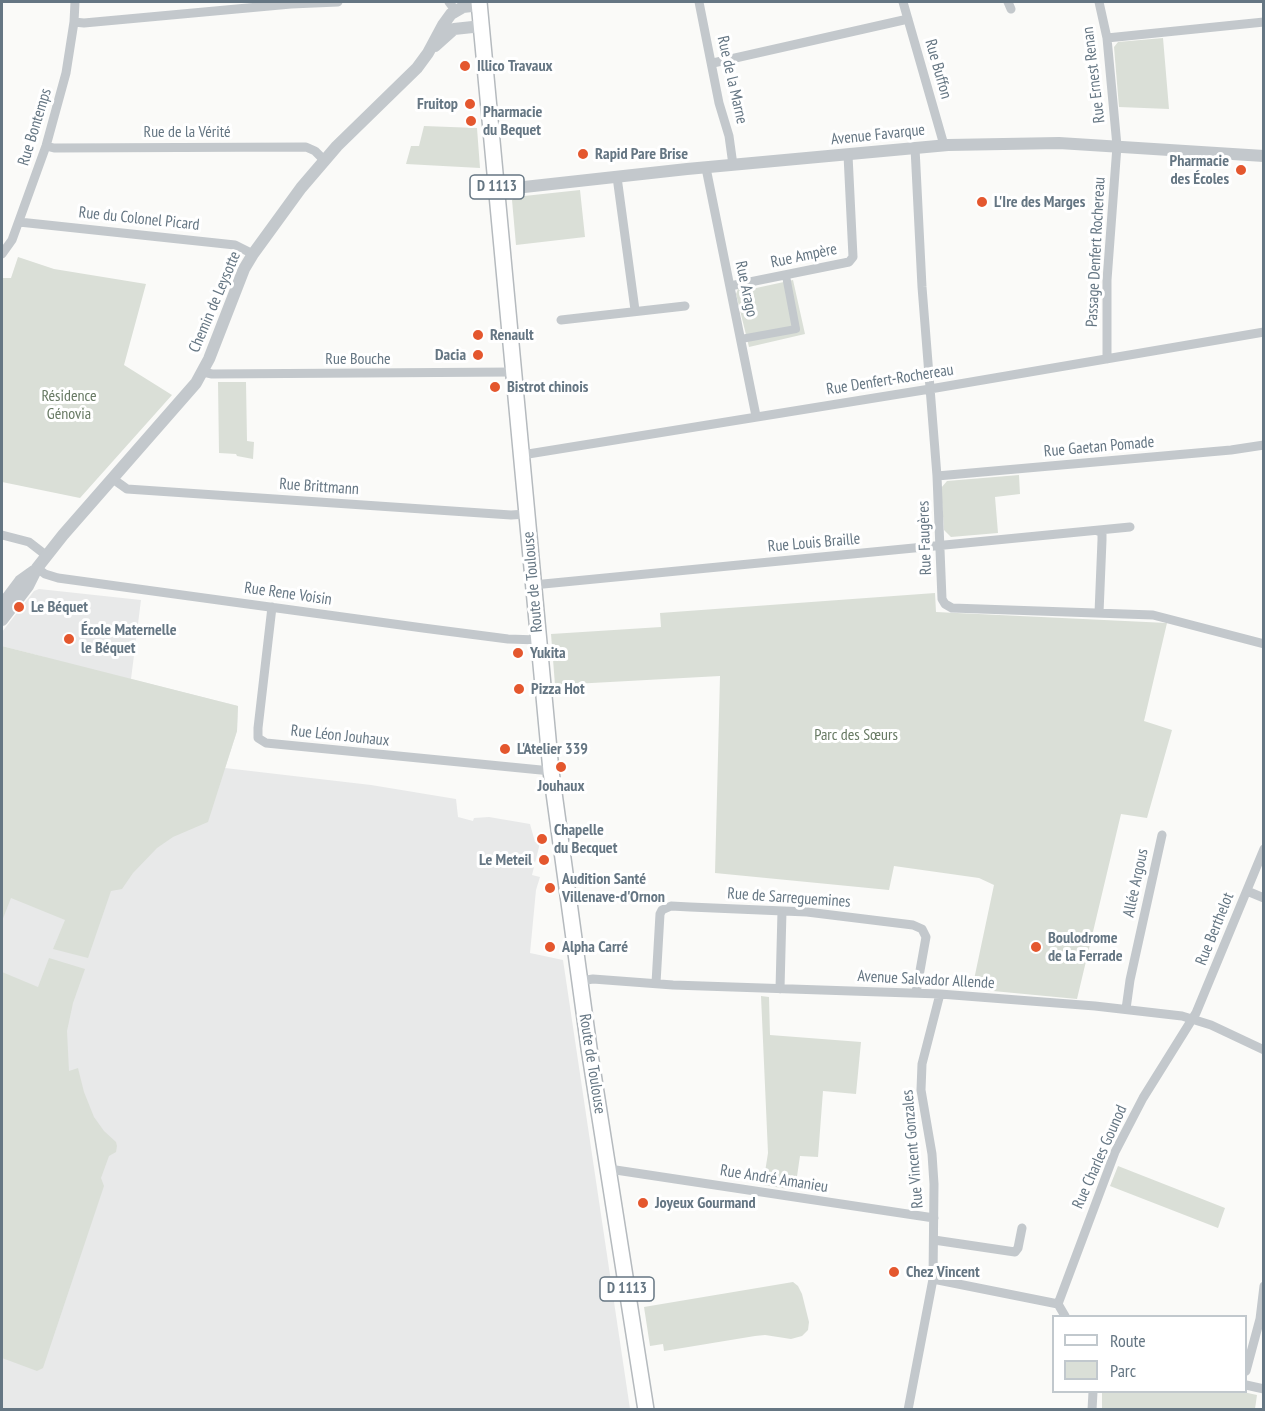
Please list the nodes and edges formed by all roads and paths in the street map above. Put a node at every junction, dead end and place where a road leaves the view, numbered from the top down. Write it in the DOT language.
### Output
graph roads {
  1 [pos="75,2"];
  2 [pos="338,2"];
  3 [pos="699,2"];
  4 [pos="903,2"];
  5 [pos="1099,2"];
  6 [pos="480,3"];
  7 [pos="452,15"];
  8 [pos="908,19"];
  9 [pos="74,22"];
  10 [pos="1263,22"];
  11 [pos="482,26"];
  12 [pos="1107,38"];
  13 [pos="713,63"];
  14 [pos="944,145"];
  15 [pos="46,146"];
  16 [pos="1117,146"];
  17 [pos="915,148"];
  18 [pos="848,155"];
  19 [pos="1263,156"];
  20 [pos="324,160"];
  21 [pos="733,165"];
  22 [pos="706,168"];
  23 [pos="618,177"];
  24 [pos="497,190"];
  25 [pos="19,222"];
  26 [pos="2,254"];
  27 [pos="253,254"];
  28 [pos="786,276"];
  29 [pos="730,286"];
  30 [pos="685,306"];
  31 [pos="635,310"];
  32 [pos="561,320"];
  33 [pos="1263,332"];
  34 [pos="741,339"];
  35 [pos="1107,359"];
  36 [pos="203,372"];
  37 [pos="513,372"];
  38 [pos="930,389"];
  39 [pos="756,416"];
  40 [pos="1263,445"];
  41 [pos="522,455"];
  42 [pos="937,476"];
  43 [pos="113,479"];
  44 [pos="527,514"];
  45 [pos="1130,527"];
  46 [pos="1098,531"];
  47 [pos="2,535"];
  48 [pos="940,546"];
  49 [pos="47,555"];
  50 [pos="37,568"];
  51 [pos="533,585"];
  52 [pos="2,604"];
  53 [pos="272,607"];
  54 [pos="1099,613"];
  55 [pos="2,620"];
  56 [pos="538,640"];
  57 [pos="1263,644"];
  58 [pos="550,771"];
  59 [pos="1162,835"];
  60 [pos="1263,849"];
  61 [pos="1247,891"];
  62 [pos="1263,898"];
  63 [pos="782,911"];
  64 [pos="580,981"];
  65 [pos="656,983"];
  66 [pos="780,989"];
  67 [pos="916,993"];
  68 [pos="940,994"];
  69 [pos="1126,1009"];
  70 [pos="1193,1019"];
  71 [pos="1263,1050"];
  72 [pos="609,1169"];
  73 [pos="934,1218"];
  74 [pos="1022,1228"];
  75 [pos="934,1240"];
  76 [pos="933,1279"];
  77 [pos="1263,1286"];
  78 [pos="1058,1304"];
  79 [pos="1064,1315"];
  80 [pos="1247,1364"];
  81 [pos="1247,1385"];
  82 [pos="1263,1389"];
  83 [pos="1093,1393"];
  84 [pos="646,1410"];
  85 [pos="908,1410"];
  86 [pos="1092,1410"];
  1 -- 9 [label="street, Rue Bontemps"];
  2 -- 9 [label="street"];
  3 -- 13 [label="street, Rue de la Marne"];
  4 -- 8 [label="street, Rue Buffon"];
  5 -- 12 [label="street, Rue Ernest Renan"];
  6 -- 7 [label="street"];
  6 -- 11 [label="main road, Route de Toulouse / D 1113"];
  7 -- 11 [label="street"];
  7 -- 20 [label="street, Chemin de Leysotte"];
  8 -- 13 [label="street"];
  8 -- 14 [label="street, Rue Buffon"];
  9 -- 15 [label="street, Rue Bontemps"];
  10 -- 12 [label="street"];
  11 -- 24 [label="main road, Route de Toulouse / D 1113"];
  12 -- 16 [label="street, Rue Ernest Renan"];
  13 -- 21 [label="street, Rue de la Marne"];
  14 -- 16 [label="street, Avenue Favarque"];
  14 -- 17 [label="street, Avenue Favarque"];
  15 -- 20 [label="street, Rue de la Vérité"];
  15 -- 25 [label="street, Rue Bontemps"];
  16 -- 19 [label="street, Avenue Favarque"];
  16 -- 35 [label="street, Passage Denfert Rochereau"];
  17 -- 18 [label="street, Avenue Favarque"];
  17 -- 38 [label="street, Rue Faugères"];
  18 -- 21 [label="street, Avenue Favarque"];
  18 -- 28 [label="street, Rue Ampère"];
  20 -- 27 [label="street, Chemin de Leysotte"];
  21 -- 22 [label="street, Avenue Favarque"];
  22 -- 23 [label="street, Avenue Favarque"];
  22 -- 29 [label="street, Rue Arago"];
  23 -- 24 [label="street, Avenue Favarque"];
  23 -- 31 [label="street"];
  24 -- 37 [label="main road, Route de Toulouse / D 1113"];
  25 -- 26 [label="street, Rue Bontemps"];
  25 -- 27 [label="street, Rue du Colonel Picard"];
  27 -- 36 [label="street, Chemin de Leysotte"];
  28 -- 29 [label="street, Rue Ampère"];
  28 -- 34 [label="street"];
  29 -- 34 [label="street, Rue Arago"];
  30 -- 31 [label="street"];
  31 -- 32 [label="street"];
  33 -- 35 [label="street, Rue Denfert-Rochereau"];
  34 -- 39 [label="street, Rue Arago"];
  35 -- 38 [label="street, Rue Denfert-Rochereau"];
  36 -- 37 [label="street, Rue Bouche"];
  36 -- 43 [label="street, Chemin de Leysotte"];
  37 -- 41 [label="main road, Route de Toulouse / D 1113"];
  38 -- 39 [label="street, Rue Denfert-Rochereau"];
  38 -- 42 [label="street, Rue Faugères"];
  39 -- 41 [label="street, Rue Denfert-Rochereau"];
  40 -- 42 [label="street, Rue Gaetan Pomade"];
  41 -- 44 [label="main road, Route de Toulouse / D 1113"];
  42 -- 48 [label="street, Rue Faugères"];
  43 -- 44 [label="street, Rue Brittmann"];
  43 -- 49 [label="street, Chemin de Leysotte"];
  44 -- 51 [label="main road, Route de Toulouse / D 1113"];
  45 -- 46 [label="street, Rue Louis Braille"];
  46 -- 48 [label="street, Rue Louis Braille"];
  46 -- 54 [label="street"];
  47 -- 49 [label="street"];
  48 -- 51 [label="street, Rue Louis Braille"];
  48 -- 54 [label="street, Rue Faugères"];
  49 -- 50 [label="street, Chemin de Leysotte"];
  50 -- 52 [label="street, Chemin de Leysotte"];
  50 -- 53 [label="street, Rue Rene Voisin"];
  50 -- 55 [label="street, Chemin de Leysotte"];
  51 -- 56 [label="main road, Route de Toulouse / D 1113"];
  53 -- 56 [label="street, Rue Rene Voisin"];
  53 -- 58 [label="street, Rue Léon Jouhaux"];
  54 -- 57 [label="street, Rue Faugères"];
  56 -- 58 [label="main road, Route de Toulouse / D 1113"];
  58 -- 64 [label="main road, Route de Toulouse / D 1113"];
  59 -- 69 [label="street, Allée Argous"];
  60 -- 61 [label="street, Rue Berthelot"];
  61 -- 62 [label="street"];
  61 -- 70 [label="street, Rue Berthelot"];
  63 -- 65 [label="street, Rue de Sarreguemines"];
  63 -- 66 [label="street"];
  63 -- 67 [label="street, Rue de Sarreguemines"];
  64 -- 65 [label="street, Avenue Salvador Allende"];
  64 -- 72 [label="main road, Route de Toulouse / D 1113"];
  65 -- 66 [label="street, Avenue Salvador Allende"];
  66 -- 67 [label="street, Avenue Salvador Allende"];
  67 -- 68 [label="street, Avenue Salvador Allende"];
  68 -- 69 [label="street, Avenue Salvador Allende"];
  68 -- 73 [label="street, Rue Vincent Gonzales"];
  69 -- 70 [label="street, Avenue Salvador Allende"];
  70 -- 71 [label="street, Avenue Salvador Allende"];
  70 -- 78 [label="street, Rue Charles Gounod"];
  72 -- 73 [label="street, Rue André Amanieu"];
  72 -- 84 [label="main road, Route de Toulouse / D 1113"];
  73 -- 75 [label="street, Rue Vincent Gonzales"];
  74 -- 75 [label="street"];
  75 -- 76 [label="street, Rue Vincent Gonzales"];
  76 -- 78 [label="street"];
  76 -- 85 [label="street, Rue Vincent Gonzales"];
  77 -- 80 [label="street"];
  78 -- 79 [label="street"];
  81 -- 82 [label="street"];
  83 -- 86 [label="street"];
}
